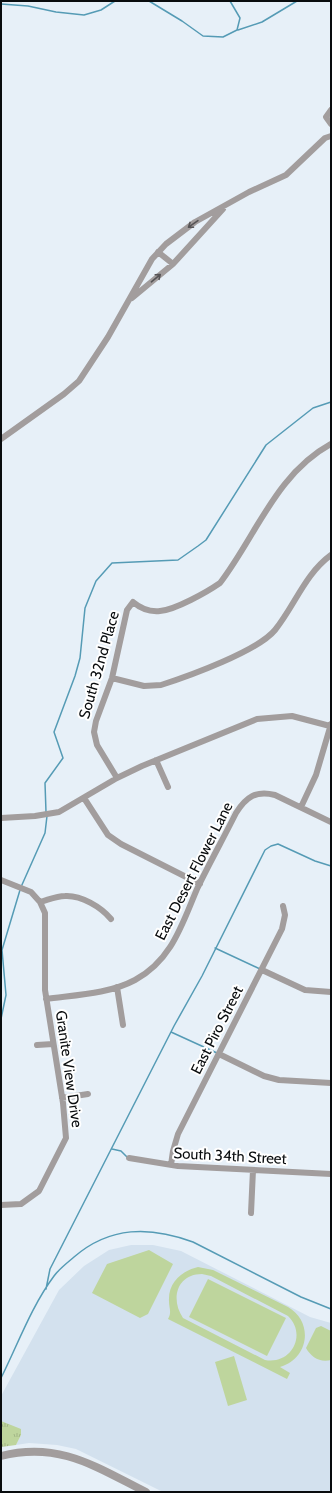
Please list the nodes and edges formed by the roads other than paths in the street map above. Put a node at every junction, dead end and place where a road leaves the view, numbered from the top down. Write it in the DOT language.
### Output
graph roads {
  1 [pos="331,110"];
  2 [pos="331,124"];
  3 [pos="331,136"];
  4 [pos="226,205"];
  5 [pos="158,252"];
  6 [pos="173,264"];
  7 [pos="127,304"];
  8 [pos="1,439"];
  9 [pos="331,444"];
  10 [pos="331,555"];
  11 [pos="112,678"];
  12 [pos="330,725"];
  13 [pos="156,760"];
  14 [pos="117,778"];
  15 [pos="168,787"];
  16 [pos="84,798"];
  17 [pos="301,807"];
  18 [pos="1,820"];
  19 [pos="331,822"];
  20 [pos="1,880"];
  21 [pos="200,884"];
  22 [pos="40,902"];
  23 [pos="283,906"];
  24 [pos="112,919"];
  25 [pos="262,970"];
  26 [pos="117,987"];
  27 [pos="331,992"];
  28 [pos="46,999"];
  29 [pos="123,1025"];
  30 [pos="53,1044"];
  31 [pos="37,1046"];
  32 [pos="219,1054"];
  33 [pos="331,1083"];
  34 [pos="88,1094"];
  35 [pos="62,1098"];
  36 [pos="129,1158"];
  37 [pos="171,1165"];
  38 [pos="253,1170"];
  39 [pos="331,1174"];
  40 [pos="1,1205"];
  41 [pos="251,1213"];
  42 [pos="1,1456"];
  43 [pos="146,1492"];
  1 -- 2 [label="street"];
  3 -- 4 [label="street"];
  4 -- 5 [label="street, one-way"];
  4 -- 6 [label="street"];
  5 -- 6 [label="street"];
  5 -- 7 [label="street"];
  7 -- 6 [label="street, one-way"];
  7 -- 8 [label="street"];
  9 -- 11 [label="street, South 32nd Place"];
  10 -- 11 [label="street"];
  11 -- 14 [label="street, South 32nd Place"];
  12 -- 13 [label="street"];
  12 -- 17 [label="street"];
  13 -- 14 [label="street"];
  13 -- 15 [label="street"];
  14 -- 16 [label="street"];
  16 -- 18 [label="street"];
  16 -- 21 [label="street"];
  17 -- 19 [label="street"];
  17 -- 21 [label="street, East Desert Flower Lane"];
  20 -- 22 [label="street"];
  21 -- 26 [label="street, East Desert Flower Lane"];
  22 -- 24 [label="street"];
  22 -- 28 [label="street, Granite View Drive"];
  23 -- 25 [label="street, East Piro Street"];
  25 -- 27 [label="street"];
  25 -- 32 [label="street, East Piro Street"];
  26 -- 28 [label="street"];
  26 -- 29 [label="street"];
  28 -- 30 [label="street, Granite View Drive"];
  30 -- 31 [label="street"];
  30 -- 35 [label="street, Granite View Drive"];
  32 -- 33 [label="street"];
  32 -- 37 [label="street, East Piro Street"];
  34 -- 35 [label="street"];
  35 -- 40 [label="street, Granite View Drive"];
  36 -- 37 [label="street, South 34th Street"];
  37 -- 38 [label="street, South 34th Street"];
  38 -- 39 [label="street, South 34th Street"];
  38 -- 41 [label="street"];
  42 -- 43 [label="street"];
}
